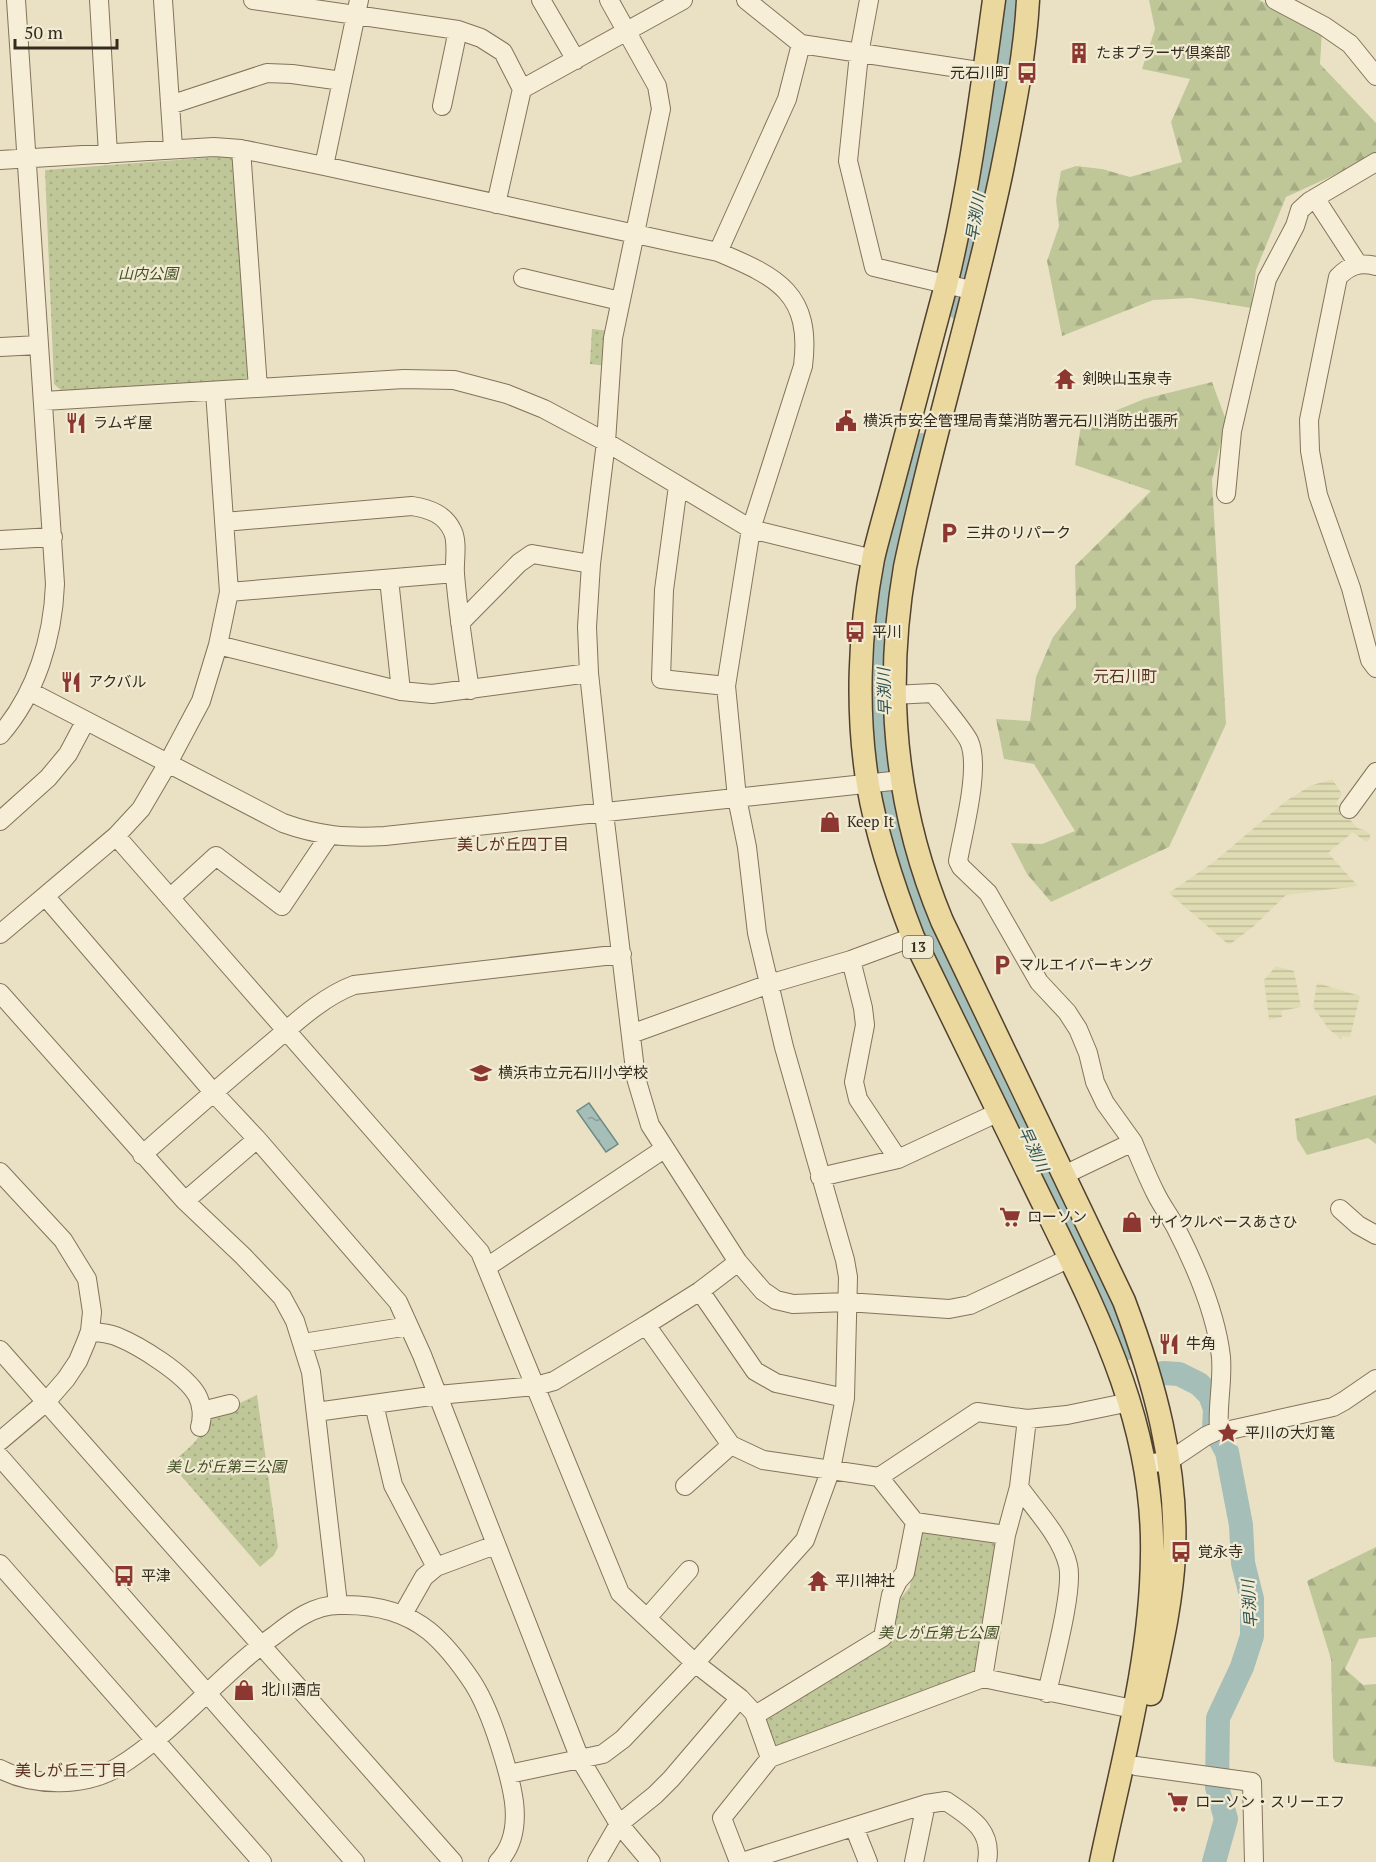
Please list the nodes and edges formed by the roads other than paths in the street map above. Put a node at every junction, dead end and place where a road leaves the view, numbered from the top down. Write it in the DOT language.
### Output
graph roads {
  1 [pos="16,0"];
  2 [pos="99,0"];
  3 [pos="163,0"];
  4 [pos="253,0"];
  5 [pos="541,0"];
  6 [pos="609,0"];
  7 [pos="683,0"];
  8 [pos="746,0"];
  9 [pos="869,0"];
  10 [pos="994,0"];
  11 [pos="1028,0"];
  12 [pos="1275,0"];
  13 [pos="358,8"];
  14 [pos="458,30"];
  15 [pos="627,32"];
  16 [pos="801,44"];
  17 [pos="859,54"];
  18 [pos="576,60"];
  19 [pos="985,72"];
  20 [pos="1376,76"];
  21 [pos="342,81"];
  22 [pos="522,89"];
  23 [pos="170,105"];
  24 [pos="442,106"];
  25 [pos="173,148"];
  26 [pos="241,149"];
  27 [pos="108,154"];
  28 [pos="26,158"];
  29 [pos="0,160"];
  30 [pos="1376,162"];
  31 [pos="324,166"];
  32 [pos="1315,198"];
  33 [pos="496,204"];
  34 [pos="634,233"];
  35 [pos="718,252"];
  36 [pos="1367,265"];
  37 [pos="523,278"];
  38 [pos="946,283"];
  39 [pos="975,291"];
  40 [pos="620,301"];
  41 [pos="39,345"];
  42 [pos="0,347"];
  43 [pos="258,388"];
  44 [pos="215,391"];
  45 [pos="44,401"];
  46 [pos="606,442"];
  47 [pos="678,486"];
  48 [pos="1226,494"];
  49 [pos="224,522"];
  50 [pos="751,529"];
  51 [pos="53,537"];
  52 [pos="0,540"];
  53 [pos="873,559"];
  54 [pos="591,564"];
  55 [pos="455,573"];
  56 [pos="389,579"];
  57 [pos="229,592"];
  58 [pos="460,624"];
  59 [pos="219,645"];
  60 [pos="1376,668"];
  61 [pos="589,673"];
  62 [pos="726,686"];
  63 [pos="470,690"];
  64 [pos="29,691"];
  65 [pos="400,691"];
  66 [pos="893,694"];
  67 [pos="85,722"];
  68 [pos="0,735"];
  69 [pos="168,763"];
  70 [pos="1376,772"];
  71 [pos="885,782"];
  72 [pos="1369,796"];
  73 [pos="737,798"];
  74 [pos="1349,809"];
  75 [pos="604,813"];
  76 [pos="0,821"];
  77 [pos="116,836"];
  78 [pos="329,836"];
  79 [pos="45,896"];
  80 [pos="170,898"];
  81 [pos="0,934"];
  82 [pos="913,937"];
  83 [pos="622,954"];
  84 [pos="851,960"];
  85 [pos="769,984"];
  86 [pos="0,993"];
  87 [pos="286,1031"];
  88 [pos="631,1034"];
  89 [pos="213,1092"];
  90 [pos="999,1112"];
  91 [pos="257,1139"];
  92 [pos="1132,1143"];
  93 [pos="664,1149"];
  94 [pos="142,1155"];
  95 [pos="898,1159"];
  96 [pos="0,1172"];
  97 [pos="1064,1175"];
  98 [pos="820,1177"];
  99 [pos="184,1201"];
  100 [pos="1340,1209"];
  101 [pos="1376,1235"];
  102 [pos="1070,1258"];
  103 [pos="738,1263"];
  104 [pos="487,1267"];
  105 [pos="700,1291"];
  106 [pos="847,1302"];
  107 [pos="646,1325"];
  108 [pos="409,1326"];
  109 [pos="90,1331"];
  110 [pos="303,1343"];
  111 [pos="0,1350"];
  112 [pos="1376,1379"];
  113 [pos="536,1386"];
  114 [pos="438,1395"];
  115 [pos="844,1398"];
  116 [pos="46,1402"];
  117 [pos="1130,1402"];
  118 [pos="230,1404"];
  119 [pos="374,1404"];
  120 [pos="316,1412"];
  121 [pos="1027,1419"];
  122 [pos="1213,1433"];
  123 [pos="0,1441"];
  124 [pos="731,1445"];
  125 [pos="0,1457"];
  126 [pos="1168,1461"];
  127 [pos="1145,1464"];
  128 [pos="831,1470"];
  129 [pos="879,1477"];
  130 [pos="685,1486"];
  131 [pos="1019,1487"];
  132 [pos="915,1522"];
  133 [pos="1006,1535"];
  134 [pos="495,1545"];
  135 [pos="0,1564"];
  136 [pos="436,1567"];
  137 [pos="688,1570"];
  138 [pos="338,1605"];
  139 [pos="403,1614"];
  140 [pos="647,1618"];
  141 [pos="260,1645"];
  142 [pos="696,1663"];
  143 [pos="982,1678"];
  144 [pos="207,1692"];
  145 [pos="1047,1693"];
  146 [pos="740,1698"];
  147 [pos="1132,1709"];
  148 [pos="754,1713"];
  149 [pos="154,1740"];
  150 [pos="770,1758"];
  151 [pos="580,1759"];
  152 [pos="1136,1766"];
  153 [pos="0,1769"];
  154 [pos="509,1774"];
  155 [pos="926,1804"];
  156 [pos="620,1824"];
  157 [pos="854,1827"];
  158 [pos="262,1862"];
  159 [pos="355,1862"];
  160 [pos="453,1862"];
  161 [pos="498,1862"];
  162 [pos="597,1862"];
  163 [pos="651,1862"];
  164 [pos="740,1862"];
  165 [pos="868,1862"];
  166 [pos="914,1862"];
  167 [pos="987,1862"];
  168 [pos="1101,1862"];
  169 [pos="1116,1862"];
  170 [pos="1254,1862"];
  1 -- 28 [label="street"];
  2 -- 27 [label="street"];
  3 -- 23 [label="street"];
  4 -- 13 [label="street"];
  5 -- 18 [label="street"];
  6 -- 15 [label="street"];
  7 -- 15 [label="street"];
  8 -- 16 [label="street"];
  9 -- 17 [label="street"];
  10 -- 19 [label="main road, 13"];
  11 -- 39 [label="main road, 13"];
  12 -- 20 [label="street"];
  13 -- 14 [label="street"];
  13 -- 21 [label="street"];
  14 -- 22 [label="street"];
  14 -- 24 [label="street"];
  15 -- 18 [label="street"];
  15 -- 34 [label="street"];
  16 -- 17 [label="street"];
  16 -- 35 [label="street"];
  17 -- 19 [label="street"];
  17 -- 38 [label="street"];
  18 -- 22 [label="street"];
  19 -- 38 [label="main road, 13"];
  21 -- 23 [label="street"];
  21 -- 31 [label="street"];
  22 -- 33 [label="street"];
  23 -- 25 [label="street"];
  25 -- 26 [label="street"];
  25 -- 27 [label="street"];
  26 -- 31 [label="street"];
  26 -- 43 [label="street"];
  27 -- 28 [label="street"];
  28 -- 29 [label="street"];
  28 -- 41 [label="street"];
  30 -- 32 [label="street"];
  31 -- 33 [label="street"];
  32 -- 36 [label="street"];
  32 -- 48 [label="street"];
  33 -- 34 [label="street"];
  34 -- 35 [label="street"];
  34 -- 40 [label="street"];
  35 -- 50 [label="street"];
  36 -- 60 [label="street"];
  37 -- 40 [label="street"];
  38 -- 39 [label="street"];
  38 -- 53 [label="main road, 13"];
  39 -- 66 [label="main road, 13"];
  40 -- 46 [label="street"];
  41 -- 42 [label="street"];
  41 -- 45 [label="street"];
  43 -- 44 [label="street"];
  43 -- 46 [label="street"];
  44 -- 45 [label="street"];
  44 -- 49 [label="street"];
  45 -- 51 [label="street"];
  46 -- 47 [label="street"];
  46 -- 54 [label="street"];
  47 -- 50 [label="street"];
  47 -- 62 [label="street"];
  49 -- 55 [label="street"];
  49 -- 57 [label="street"];
  50 -- 53 [label="street"];
  50 -- 62 [label="street"];
  51 -- 52 [label="street"];
  51 -- 64 [label="street"];
  53 -- 71 [label="main road, 13"];
  54 -- 58 [label="street"];
  54 -- 61 [label="street"];
  55 -- 56 [label="street"];
  55 -- 58 [label="street"];
  56 -- 57 [label="street"];
  56 -- 65 [label="street"];
  57 -- 59 [label="street"];
  58 -- 63 [label="street"];
  59 -- 65 [label="street"];
  59 -- 69 [label="street"];
  61 -- 63 [label="street"];
  61 -- 75 [label="street"];
  62 -- 73 [label="street"];
  63 -- 65 [label="street"];
  64 -- 67 [label="street"];
  64 -- 68 [label="street"];
  66 -- 71 [label="main road, 13"];
  66 -- 92 [label="street"];
  67 -- 69 [label="street"];
  67 -- 76 [label="street"];
  69 -- 77 [label="street"];
  69 -- 78 [label="street"];
  70 -- 72 [label="street"];
  71 -- 73 [label="street"];
  71 -- 82 [label="main road, 13"];
  71 -- 97 [label="main road, 13"];
  72 -- 74 [label="street"];
  73 -- 75 [label="street"];
  73 -- 85 [label="street"];
  75 -- 78 [label="street"];
  75 -- 83 [label="street"];
  77 -- 79 [label="street"];
  77 -- 80 [label="street"];
  78 -- 80 [label="street"];
  79 -- 81 [label="street"];
  79 -- 89 [label="street"];
  80 -- 87 [label="street"];
  82 -- 84 [label="street"];
  82 -- 90 [label="main road, 13"];
  83 -- 87 [label="street"];
  83 -- 88 [label="street"];
  84 -- 85 [label="street"];
  84 -- 95 [label="street"];
  85 -- 88 [label="street"];
  85 -- 98 [label="street"];
  86 -- 94 [label="street"];
  87 -- 89 [label="street"];
  87 -- 104 [label="street"];
  88 -- 93 [label="street"];
  89 -- 91 [label="street"];
  89 -- 94 [label="street"];
  90 -- 95 [label="street"];
  90 -- 102 [label="main road, 13"];
  91 -- 99 [label="street"];
  91 -- 108 [label="street"];
  92 -- 97 [label="street"];
  92 -- 122 [label="street"];
  93 -- 103 [label="street"];
  93 -- 104 [label="street"];
  94 -- 99 [label="street"];
  95 -- 98 [label="street"];
  96 -- 109 [label="street"];
  97 -- 126 [label="main road, 13"];
  98 -- 106 [label="street"];
  99 -- 110 [label="street"];
  100 -- 101 [label="street"];
  102 -- 106 [label="street"];
  102 -- 117 [label="main road, 13"];
  103 -- 105 [label="street"];
  103 -- 106 [label="street"];
  104 -- 113 [label="street"];
  105 -- 107 [label="street"];
  105 -- 115 [label="street"];
  106 -- 115 [label="street"];
  107 -- 113 [label="street"];
  107 -- 124 [label="street"];
  108 -- 110 [label="street"];
  108 -- 114 [label="street"];
  109 -- 116 [label="street"];
  109 -- 118 [label="street"];
  110 -- 120 [label="street"];
  111 -- 116 [label="street"];
  112 -- 122 [label="street"];
  113 -- 114 [label="street"];
  113 -- 140 [label="street"];
  114 -- 119 [label="street"];
  114 -- 134 [label="street"];
  115 -- 128 [label="street"];
  116 -- 123 [label="street"];
  116 -- 141 [label="street"];
  117 -- 121 [label="street"];
  117 -- 127 [label="main road, 13"];
  119 -- 120 [label="street"];
  119 -- 136 [label="street"];
  120 -- 138 [label="street"];
  121 -- 129 [label="street"];
  121 -- 131 [label="street"];
  122 -- 126 [label="street"];
  124 -- 128 [label="street"];
  124 -- 130 [label="street"];
  125 -- 144 [label="street"];
  126 -- 127 [label="street"];
  126 -- 152 [label="main road, 13"];
  127 -- 147 [label="main road, 13"];
  128 -- 129 [label="street"];
  128 -- 142 [label="street"];
  129 -- 132 [label="street"];
  131 -- 133 [label="street"];
  131 -- 145 [label="street"];
  132 -- 133 [label="street"];
  132 -- 148 [label="street"];
  133 -- 143 [label="street"];
  134 -- 136 [label="street"];
  134 -- 151 [label="street"];
  135 -- 149 [label="street"];
  136 -- 139 [label="street"];
  137 -- 140 [label="street"];
  138 -- 139 [label="street"];
  138 -- 141 [label="street"];
  139 -- 154 [label="street"];
  140 -- 142 [label="street"];
  141 -- 144 [label="street"];
  141 -- 160 [label="street"];
  142 -- 146 [label="street"];
  142 -- 151 [label="street"];
  143 -- 145 [label="street"];
  143 -- 150 [label="street"];
  144 -- 149 [label="street"];
  144 -- 159 [label="street"];
  145 -- 147 [label="street"];
  146 -- 148 [label="street"];
  146 -- 156 [label="street"];
  147 -- 168 [label="main road, 13"];
  148 -- 150 [label="street"];
  149 -- 153 [label="street"];
  149 -- 158 [label="street"];
  150 -- 164 [label="street"];
  151 -- 154 [label="street"];
  151 -- 156 [label="street"];
  152 -- 169 [label="main road, 13"];
  152 -- 170 [label="street"];
  154 -- 161 [label="street"];
  155 -- 157 [label="street"];
  155 -- 166 [label="street"];
  155 -- 167 [label="street"];
  156 -- 162 [label="street"];
  156 -- 163 [label="street"];
  157 -- 164 [label="street"];
  157 -- 165 [label="street"];
}
